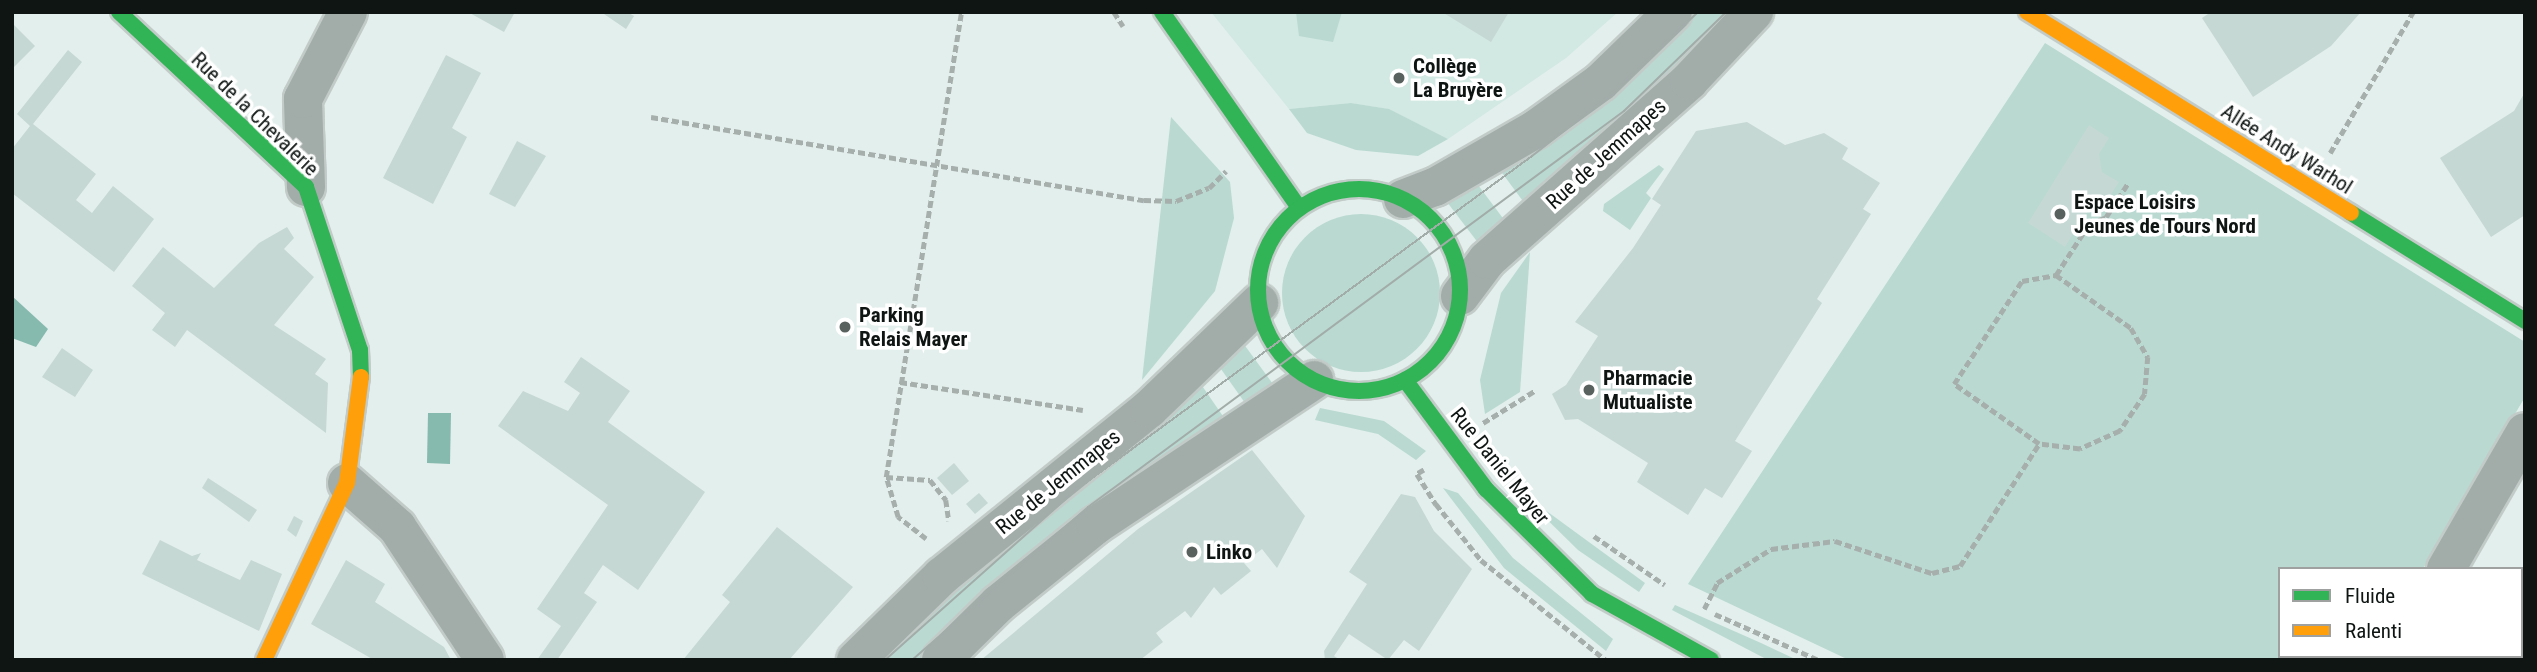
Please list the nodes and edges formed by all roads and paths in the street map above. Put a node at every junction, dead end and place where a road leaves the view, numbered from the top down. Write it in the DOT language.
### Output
graph roads {
  1 [pos="119,12"];
  2 [pos="348,12"];
  3 [pos="961,12"];
  4 [pos="1162,12"];
  5 [pos="1673,12"];
  6 [pos="1754,12"];
  7 [pos="2026,12"];
  8 [pos="2413,12"];
  9 [pos="651,117"];
  10 [pos="933,163"];
  11 [pos="1231,166"];
  12 [pos="2128,183"];
  13 [pos="306,187"];
  14 [pos="2309,188"];
  15 [pos="1403,199"];
  16 [pos="1299,208"];
  17 [pos="2056,275"];
  18 [pos="1460,296"];
  19 [pos="1259,303"];
  20 [pos="2525,321"];
  21 [pos="1314,380"];
  22 [pos="1405,380"];
  23 [pos="900,382"];
  24 [pos="1536,390"];
  25 [pos="1087,411"];
  26 [pos="1483,423"];
  27 [pos="2525,432"];
  28 [pos="2039,444"];
  29 [pos="1417,474"];
  30 [pos="886,477"];
  31 [pos="347,483"];
  32 [pos="1585,529"];
  33 [pos="2447,567"];
  34 [pos="1676,592"];
  35 [pos="1695,603"];
  36 [pos="1704,609"];
  37 [pos="264,660"];
  38 [pos="485,660"];
  39 [pos="856,660"];
  40 [pos="941,660"];
  41 [pos="1606,660"];
  42 [pos="1711,660"];
  43 [pos="1819,660"];
  1 -- 13 [label="street, Rue de la Chevalerie"];
  2 -- 13 [label="street"];
  3 -- 10 [label="path"];
  4 -- 16 [label="street"];
  5 -- 15 [label="street"];
  6 -- 18 [label="street, Rue de Jemmapes"];
  7 -- 14 [label="street, Allée Andy Warhol"];
  8 -- 14 [label="path"];
  9 -- 10 [label="path"];
  10 -- 11 [label="path"];
  10 -- 23 [label="path"];
  12 -- 17 [label="path"];
  13 -- 31 [label="street, Rue de la Chevalerie"];
  14 -- 20 [label="street, Allée Andy Warhol"];
  15 -- 16 [label="street"];
  15 -- 18 [label="street"];
  16 -- 19 [label="street"];
  17 -- 28 [label="path"];
  17 -- 28 [label="path"];
  18 -- 22 [label="street"];
  19 -- 21 [label="street"];
  19 -- 39 [label="street, Rue de Jemmapes"];
  21 -- 22 [label="street"];
  21 -- 40 [label="street"];
  22 -- 42 [label="street, Rue Daniel Mayer"];
  23 -- 25 [label="path"];
  23 -- 30 [label="path"];
  24 -- 26 [label="path"];
  27 -- 33 [label="street"];
  28 -- 36 [label="path"];
  29 -- 41 [label="path"];
  30 -- 30 [label="path"];
  31 -- 37 [label="street, Rue de la Chevalerie"];
  31 -- 38 [label="street"];
  32 -- 34 [label="path"];
  35 -- 36 [label="path"];
  36 -- 43 [label="path"];
}
